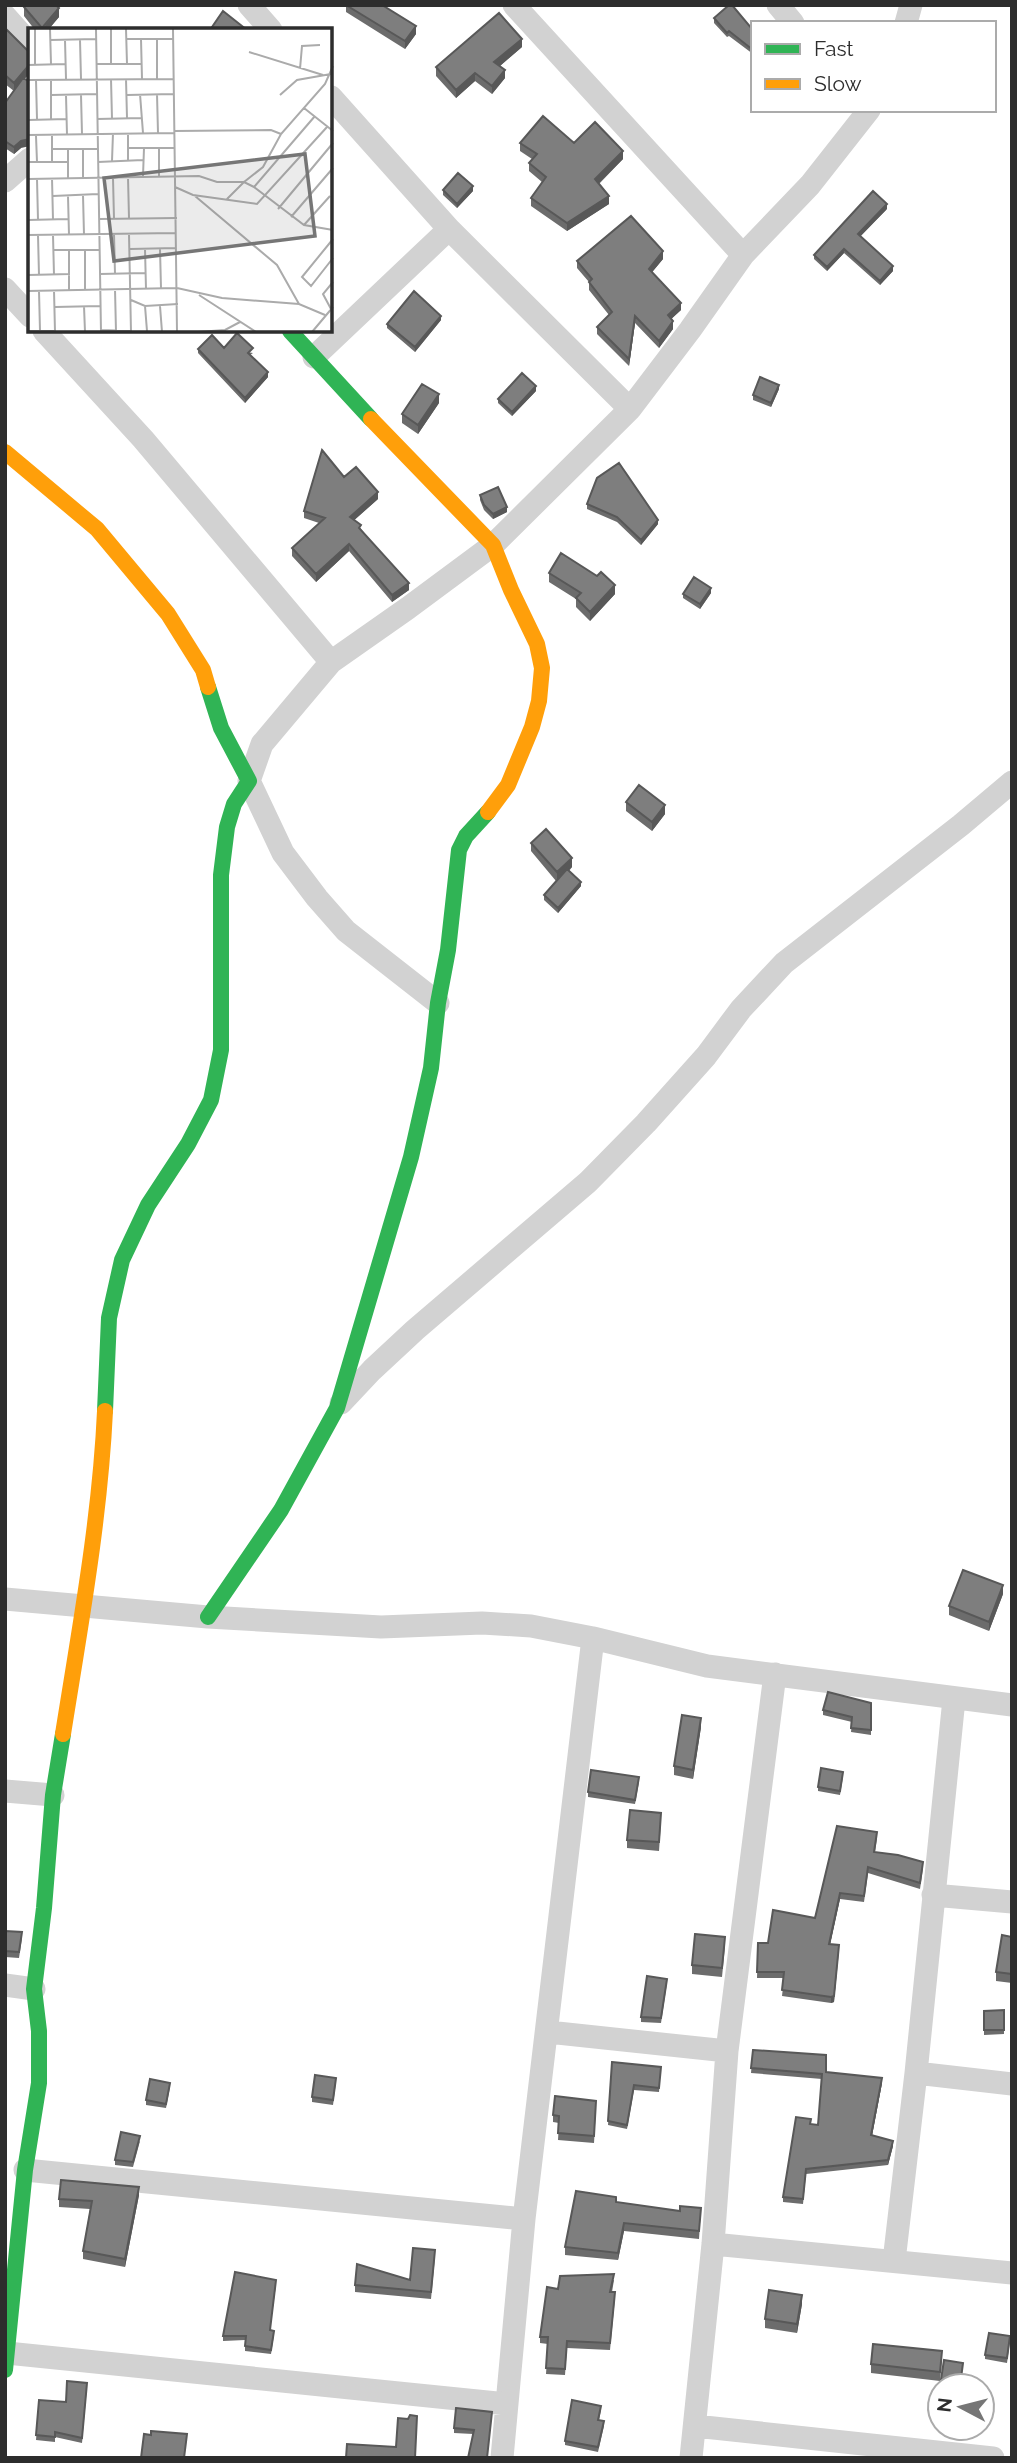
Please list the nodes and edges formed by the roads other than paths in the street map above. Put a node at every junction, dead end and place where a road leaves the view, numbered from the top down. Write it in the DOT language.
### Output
graph roads {
  1 [pos="249,5"];
  2 [pos="514,5"];
  3 [pos="778,5"];
  4 [pos="5,16"];
  5 [pos="791,21"];
  6 [pos="269,28"];
  7 [pos="28,42"];
  8 [pos="332,98"];
  9 [pos="867,112"];
  10 [pos="28,161"];
  11 [pos="5,181"];
  12 [pos="449,229"];
  13 [pos="743,255"];
  14 [pos="5,289"];
  15 [pos="28,314"];
  16 [pos="45,332"];
  17 [pos="291,332"];
  18 [pos="314,357"];
  19 [pos="630,409"];
  20 [pos="5,452"];
  21 [pos="493,545"];
  22 [pos="331,662"];
  23 [pos="249,781"];
  24 [pos="1012,782"];
  25 [pos="438,1003"];
  26 [pos="337,1408"];
  27 [pos="5,1599"];
  28 [pos="83,1607"];
  29 [pos="208,1617"];
  30 [pos="593,1638"];
  31 [pos="775,1674"];
  32 [pos="954,1699"];
  33 [pos="1012,1705"];
  34 [pos="5,1790"];
  35 [pos="53,1795"];
  36 [pos="933,1895"];
  37 [pos="1012,1902"];
  38 [pos="5,1985"];
  39 [pos="34,1989"];
  40 [pos="548,2032"];
  41 [pos="727,2051"];
  42 [pos="916,2073"];
  43 [pos="1012,2084"];
  44 [pos="25,2170"];
  45 [pos="524,2219"];
  46 [pos="713,2244"];
  47 [pos="894,2261"];
  48 [pos="1012,2273"];
  49 [pos="6,2362"];
  50 [pos="507,2404"];
  51 [pos="695,2426"];
  52 [pos="502,2458"];
  53 [pos="691,2458"];
  54 [pos="993,2458"];
  1 -- 6 [label="street"];
  2 -- 13 [label="street"];
  3 -- 5 [label="street"];
  4 -- 7 [label="street"];
  8 -- 12 [label="street"];
  9 -- 13 [label="street"];
  10 -- 11 [label="street"];
  12 -- 18 [label="street"];
  12 -- 19 [label="street"];
  13 -- 19 [label="street"];
  14 -- 15 [label="street"];
  16 -- 22 [label="street"];
  17 -- 18 [label="street"];
  18 -- 21 [label="street"];
  19 -- 21 [label="street"];
  20 -- 23 [label="street"];
  21 -- 22 [label="street"];
  21 -- 25 [label="street"];
  22 -- 23 [label="street"];
  23 -- 25 [label="street"];
  23 -- 28 [label="street"];
  24 -- 26 [label="street"];
  25 -- 26 [label="street"];
  26 -- 29 [label="street"];
  27 -- 28 [label="street"];
  28 -- 29 [label="street"];
  28 -- 35 [label="street"];
  29 -- 30 [label="street"];
  30 -- 31 [label="street"];
  30 -- 40 [label="street"];
  31 -- 32 [label="street"];
  31 -- 41 [label="street"];
  32 -- 33 [label="street"];
  32 -- 36 [label="street"];
  34 -- 35 [label="street"];
  35 -- 39 [label="street"];
  36 -- 37 [label="street"];
  36 -- 42 [label="street"];
  38 -- 39 [label="street"];
  39 -- 44 [label="street"];
  40 -- 41 [label="street"];
  40 -- 45 [label="street"];
  41 -- 46 [label="street"];
  42 -- 43 [label="street"];
  42 -- 47 [label="street"];
  44 -- 45 [label="street"];
  44 -- 49 [label="street"];
  45 -- 50 [label="street"];
  46 -- 47 [label="street"];
  46 -- 51 [label="street"];
  47 -- 48 [label="street"];
  49 -- 50 [label="street"];
  50 -- 52 [label="street"];
  51 -- 53 [label="street"];
  51 -- 54 [label="street"];
}
